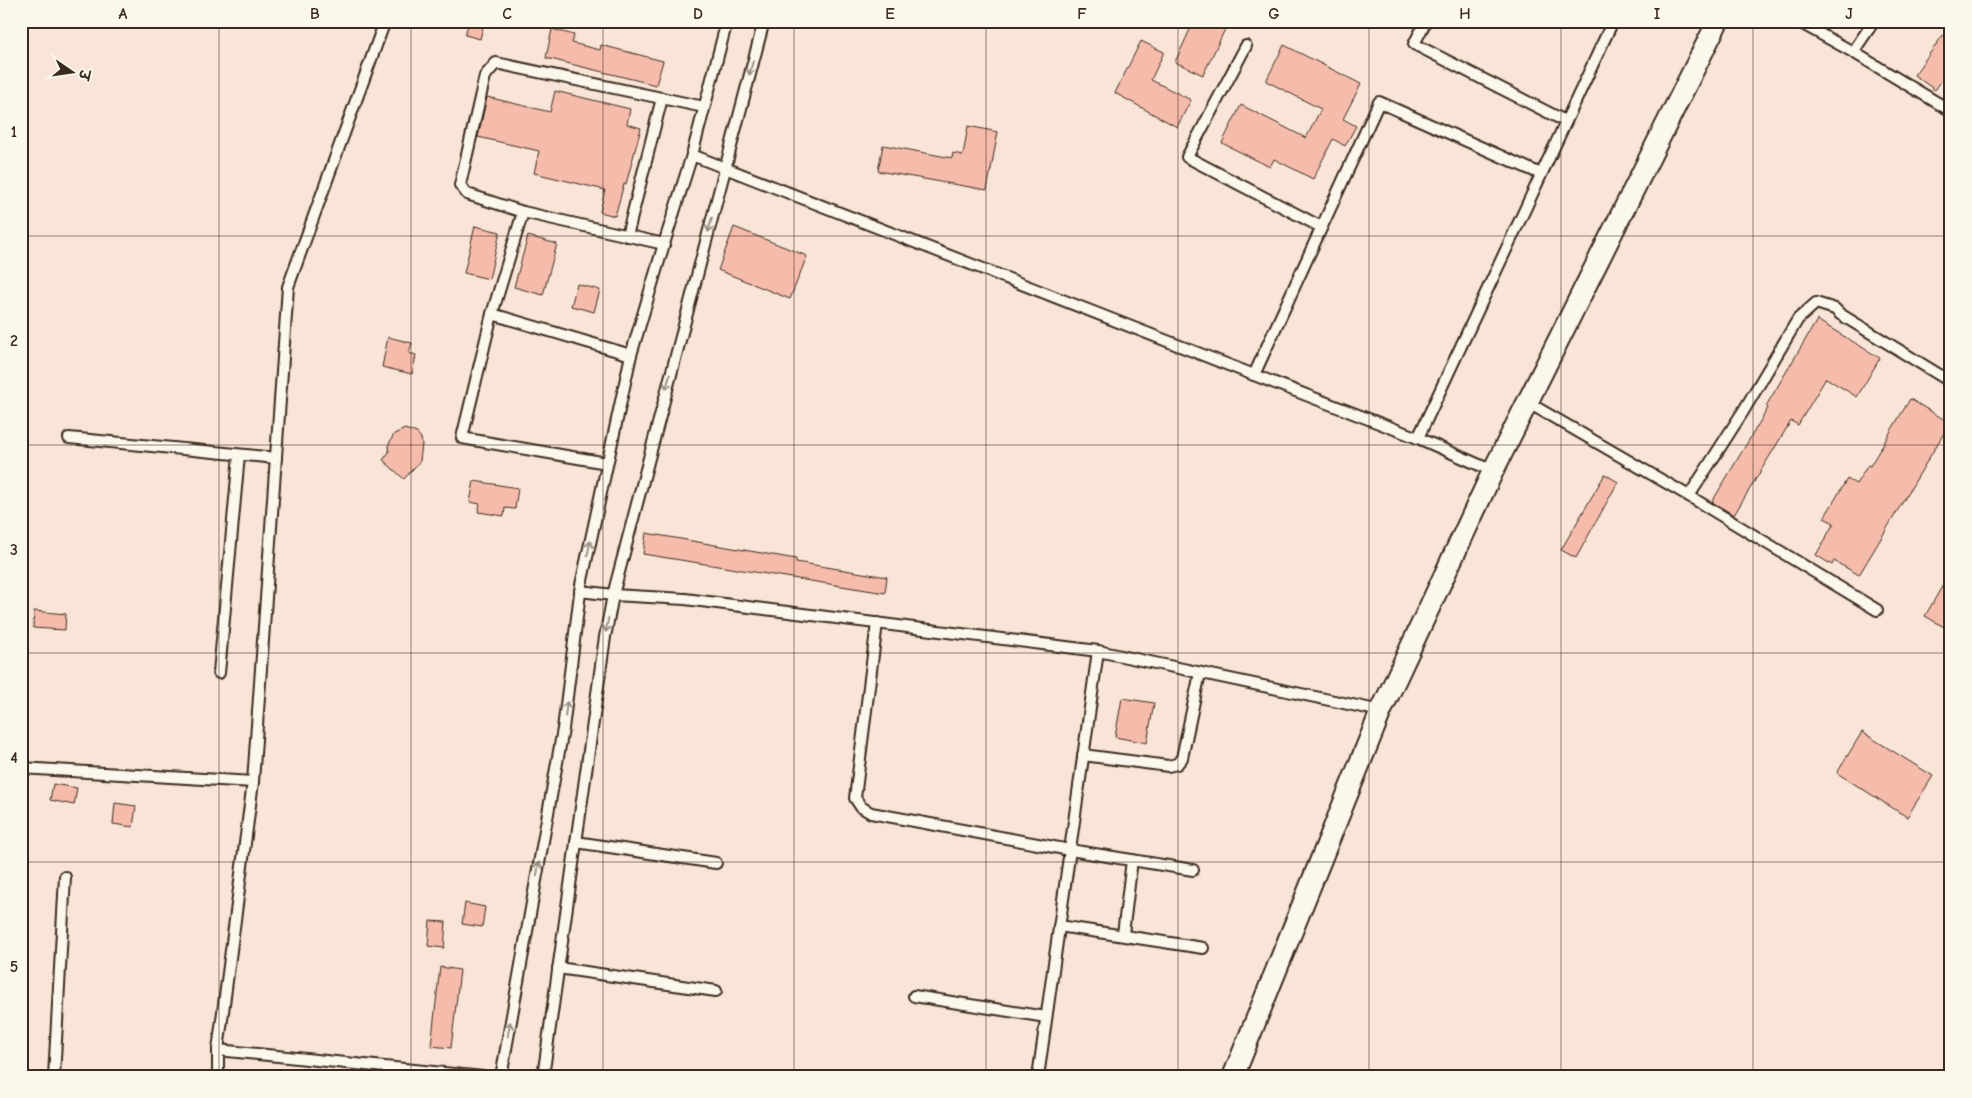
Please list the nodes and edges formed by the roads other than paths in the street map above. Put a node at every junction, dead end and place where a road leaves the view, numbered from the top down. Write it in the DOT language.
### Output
graph roads {
  1 [pos="385,21"];
  2 [pos="727,21"];
  3 [pos="764,21"];
  4 [pos="1426,21"];
  5 [pos="1613,21"];
  6 [pos="1718,21"];
  7 [pos="1797,21"];
  8 [pos="1874,21"];
  9 [pos="1246,46"];
  10 [pos="1853,52"];
  11 [pos="1951,97"];
  12 [pos="662,98"];
  13 [pos="704,107"];
  14 [pos="1947,109"];
  15 [pos="1565,121"];
  16 [pos="692,155"];
  17 [pos="725,168"];
  18 [pos="1541,174"];
  19 [pos="523,212"];
  20 [pos="1321,227"];
  21 [pos="627,236"];
  22 [pos="664,244"];
  23 [pos="492,314"];
  24 [pos="632,355"];
  25 [pos="1254,375"];
  26 [pos="1951,382"];
  27 [pos="1528,402"];
  28 [pos="69,438"];
  29 [pos="1418,438"];
  30 [pos="239,454"];
  31 [pos="276,458"];
  32 [pos="607,463"];
  33 [pos="1493,471"];
  34 [pos="1689,496"];
  35 [pos="580,590"];
  36 [pos="613,595"];
  37 [pos="1877,610"];
  38 [pos="877,623"];
  39 [pos="1098,651"];
  40 [pos="219,673"];
  41 [pos="1200,673"];
  42 [pos="1381,711"];
  43 [pos="1083,755"];
  44 [pos="21,768"];
  45 [pos="253,782"];
  46 [pos="576,842"];
  47 [pos="1070,850"];
  48 [pos="1132,860"];
  49 [pos="716,863"];
  50 [pos="1193,870"];
  51 [pos="65,877"];
  52 [pos="1059,926"];
  53 [pos="1123,934"];
  54 [pos="1203,948"];
  55 [pos="558,968"];
  56 [pos="716,991"];
  57 [pos="914,996"];
  58 [pos="1046,1017"];
  59 [pos="218,1050"];
  60 [pos="54,1077"];
  61 [pos="218,1077"];
  62 [pos="483,1077"];
  63 [pos="501,1077"];
  64 [pos="543,1077"];
  65 [pos="1038,1077"];
  66 [pos="1233,1077"];
  1 -- 31 [label="lane"];
  2 -- 13 [label="lane"];
  3 -- 17 [label="lane, one-way"];
  4 -- 15 [label="lane"];
  5 -- 15 [label="lane"];
  6 -- 27 [label="street"];
  7 -- 10 [label="lane"];
  8 -- 10 [label="lane"];
  9 -- 20 [label="lane"];
  10 -- 14 [label="lane"];
  11 -- 14 [label="lane"];
  12 -- 13 [label="lane"];
  12 -- 19 [label="lane"];
  12 -- 21 [label="lane"];
  13 -- 16 [label="lane"];
  15 -- 18 [label="lane"];
  16 -- 17 [label="lane"];
  16 -- 22 [label="lane"];
  17 -- 25 [label="lane"];
  17 -- 36 [label="lane, one-way"];
  18 -- 20 [label="lane"];
  18 -- 29 [label="lane"];
  19 -- 21 [label="lane"];
  19 -- 23 [label="lane"];
  20 -- 25 [label="lane"];
  21 -- 22 [label="lane"];
  22 -- 24 [label="lane"];
  23 -- 24 [label="lane"];
  23 -- 32 [label="lane"];
  24 -- 32 [label="lane"];
  25 -- 29 [label="lane"];
  26 -- 34 [label="lane"];
  27 -- 33 [label="street"];
  27 -- 34 [label="lane"];
  28 -- 30 [label="lane"];
  29 -- 33 [label="lane"];
  30 -- 31 [label="lane"];
  30 -- 40 [label="lane"];
  31 -- 45 [label="lane"];
  35 -- 32 [label="lane, one-way"];
  33 -- 42 [label="street"];
  34 -- 37 [label="lane"];
  35 -- 36 [label="lane"];
  63 -- 35 [label="lane, one-way"];
  36 -- 38 [label="lane"];
  36 -- 46 [label="lane, one-way"];
  38 -- 39 [label="lane"];
  38 -- 47 [label="lane"];
  39 -- 41 [label="lane"];
  39 -- 43 [label="lane"];
  41 -- 42 [label="lane"];
  41 -- 43 [label="lane"];
  42 -- 66 [label="street"];
  43 -- 47 [label="lane"];
  44 -- 45 [label="lane"];
  45 -- 59 [label="lane"];
  46 -- 49 [label="lane"];
  46 -- 55 [label="lane"];
  47 -- 48 [label="lane"];
  47 -- 52 [label="lane"];
  48 -- 50 [label="lane"];
  48 -- 53 [label="lane"];
  51 -- 60 [label="lane"];
  52 -- 53 [label="lane"];
  52 -- 58 [label="lane"];
  53 -- 54 [label="lane"];
  55 -- 56 [label="lane"];
  55 -- 64 [label="lane"];
  57 -- 58 [label="lane"];
  58 -- 65 [label="lane"];
  59 -- 61 [label="lane"];
  59 -- 62 [label="lane"];
}
